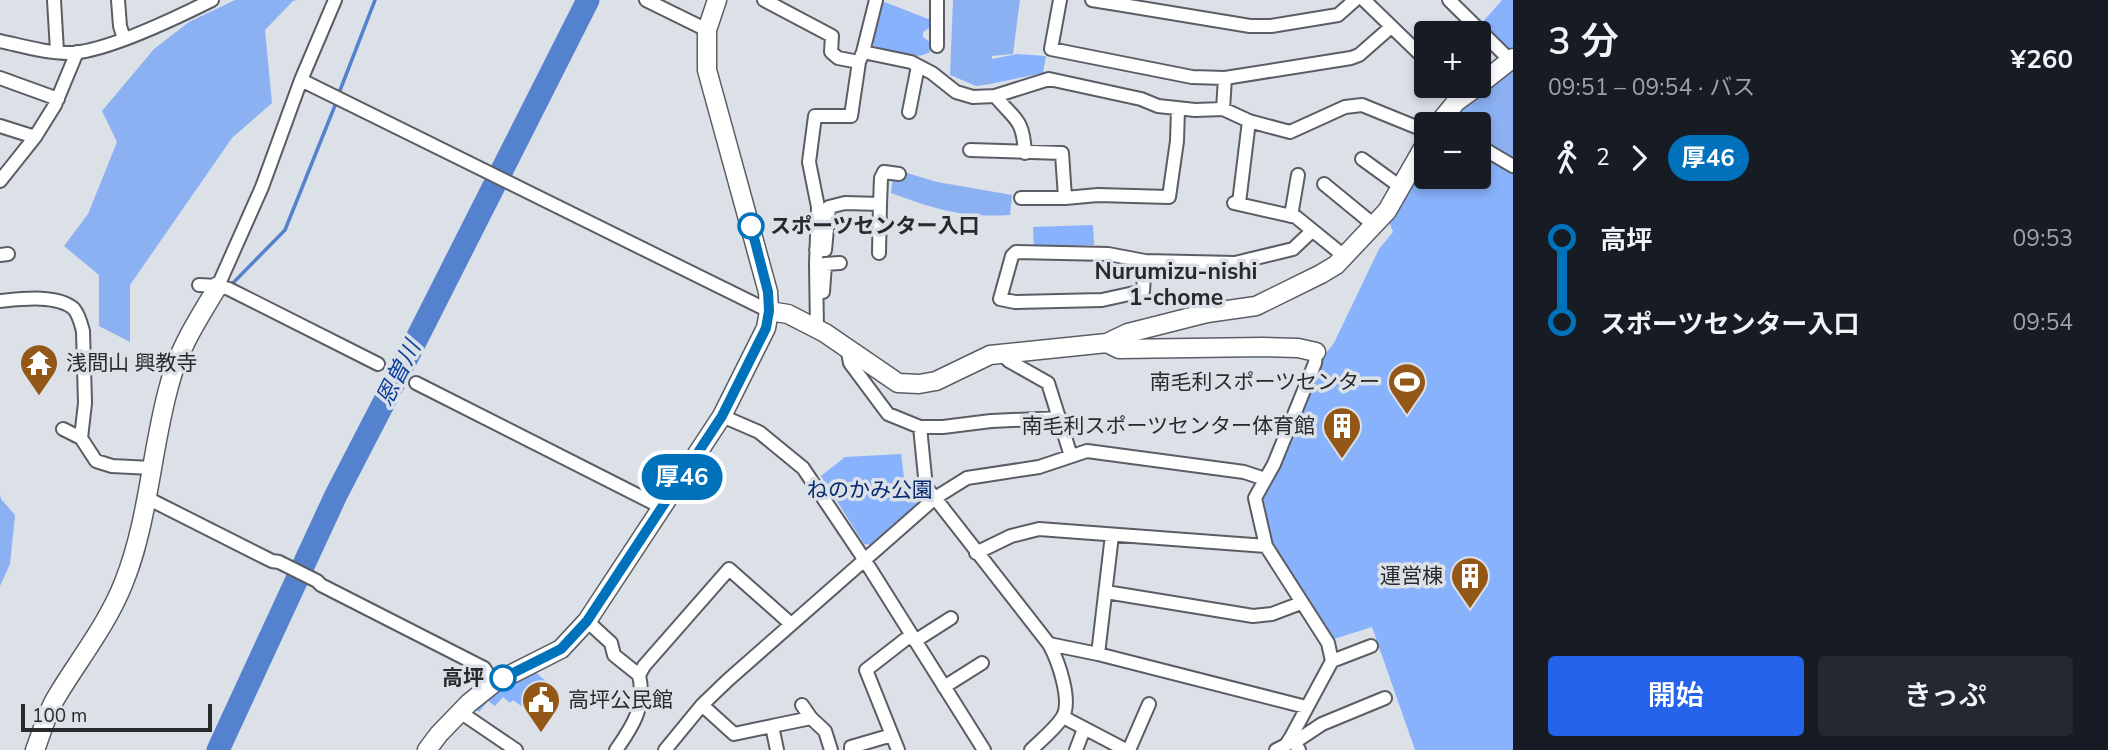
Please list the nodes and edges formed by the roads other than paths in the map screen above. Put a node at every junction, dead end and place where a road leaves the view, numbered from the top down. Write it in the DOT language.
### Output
graph roads {
  1 [pos="54,0"];
  2 [pos="118,0"];
  3 [pos="212,0"];
  4 [pos="335,0"];
  5 [pos="646,0"];
  6 [pos="717,0"];
  7 [pos="764,0"];
  8 [pos="876,0"];
  9 [pos="937,0"];
  10 [pos="1060,0"];
  11 [pos="1092,0"];
  12 [pos="1355,0"];
  13 [pos="1364,0"];
  14 [pos="1449,0"];
  15 [pos="1117,2"];
  16 [pos="1391,27"];
  17 [pos="707,30"];
  18 [pos="124,38"];
  19 [pos="0,41"];
  20 [pos="937,46"];
  21 [pos="1414,49"];
  22 [pos="57,51"];
  23 [pos="77,52"];
  24 [pos="861,57"];
  25 [pos="1512,59"];
  26 [pos="918,66"];
  27 [pos="1491,73"];
  28 [pos="0,78"];
  29 [pos="1225,78"];
  30 [pos="301,80"];
  31 [pos="995,96"];
  32 [pos="1460,98"];
  33 [pos="58,99"];
  34 [pos="1178,109"];
  35 [pos="1223,109"];
  36 [pos="909,112"];
  37 [pos="1448,112"];
  38 [pos="1250,121"];
  39 [pos="0,126"];
  40 [pos="1414,126"];
  41 [pos="34,137"];
  42 [pos="970,149"];
  43 [pos="1025,153"];
  44 [pos="1491,153"];
  45 [pos="1362,159"];
  46 [pos="1414,166"];
  47 [pos="1513,166"];
  48 [pos="899,174"];
  49 [pos="2,175"];
  50 [pos="1297,176"];
  51 [pos="1324,184"];
  52 [pos="1402,188"];
  53 [pos="1021,198"];
  54 [pos="1065,198"];
  55 [pos="880,204"];
  56 [pos="1291,216"];
  57 [pos="1374,225"];
  58 [pos="1312,231"];
  59 [pos="816,250"];
  60 [pos="879,253"];
  61 [pos="1344,256"];
  62 [pos="1145,261"];
  63 [pos="839,263"];
  64 [pos="199,285"];
  65 [pos="218,286"];
  66 [pos="0,301"];
  67 [pos="816,303"];
  68 [pos="769,311"];
  69 [pos="817,330"];
  70 [pos="1107,343"];
  71 [pos="847,347"];
  72 [pos="1316,352"];
  73 [pos="1002,354"];
  74 [pos="378,364"];
  75 [pos="416,383"];
  76 [pos="722,416"];
  77 [pos="1060,418"];
  78 [pos="920,427"];
  79 [pos="64,429"];
  80 [pos="81,438"];
  81 [pos="1072,456"];
  82 [pos="151,468"];
  83 [pos="1265,479"];
  84 [pos="147,498"];
  85 [pos="935,498"];
  86 [pos="663,508"];
  87 [pos="1112,535"];
  88 [pos="1266,546"];
  89 [pos="976,552"];
  90 [pos="864,559"];
  91 [pos="1106,592"];
  92 [pos="1301,603"];
  93 [pos="951,618"];
  94 [pos="587,621"];
  95 [pos="791,624"];
  96 [pos="913,638"];
  97 [pos="1049,644"];
  98 [pos="1371,646"];
  99 [pos="764,649"];
  100 [pos="1098,654"];
  101 [pos="772,660"];
  102 [pos="1332,661"];
  103 [pos="982,663"];
  104 [pos="639,675"];
  105 [pos="494,683"];
  106 [pos="944,687"];
  107 [pos="1385,698"];
  108 [pos="702,705"];
  109 [pos="803,705"];
  110 [pos="1306,707"];
  111 [pos="1150,711"];
  112 [pos="460,712"];
  113 [pos="1063,717"];
  114 [pos="811,718"];
  115 [pos="772,726"];
  116 [pos="1084,729"];
  117 [pos="892,735"];
  118 [pos="1295,743"];
  119 [pos="668,749"];
  120 [pos="851,749"];
  121 [pos="35,750"];
  122 [pos="428,750"];
  123 [pos="516,750"];
  124 [pos="616,750"];
  125 [pos="777,750"];
  126 [pos="832,750"];
  127 [pos="898,750"];
  128 [pos="984,750"];
  129 [pos="1031,750"];
  130 [pos="1076,750"];
  131 [pos="1127,750"];
  132 [pos="1276,750"];
  1 -- 22 [label="street"];
  2 -- 18 [label="street"];
  3 -- 18 [label="street"];
  4 -- 30 [label="street"];
  5 -- 17 [label="street"];
  6 -- 17 [label="street"];
  7 -- 24 [label="street"];
  8 -- 24 [label="street"];
  9 -- 20 [label="street"];
  10 -- 29 [label="street"];
  11 -- 15 [label="street"];
  12 -- 15 [label="street"];
  13 -- 16 [label="street"];
  14 -- 25 [label="street"];
  16 -- 21 [label="street"];
  16 -- 29 [label="street"];
  17 -- 68 [label="street"];
  18 -- 23 [label="street"];
  19 -- 22 [label="street"];
  22 -- 23 [label="street"];
  23 -- 33 [label="street"];
  24 -- 26 [label="street"];
  24 -- 59 [label="street"];
  25 -- 27 [label="street"];
  26 -- 31 [label="street"];
  26 -- 36 [label="street"];
  28 -- 33 [label="street"];
  29 -- 35 [label="street"];
  30 -- 65 [label="street"];
  30 -- 68 [label="street"];
  31 -- 34 [label="street"];
  31 -- 43 [label="street"];
  32 -- 37 [label="street"];
  33 -- 41 [label="street"];
  34 -- 35 [label="street"];
  34 -- 54 [label="street"];
  35 -- 38 [label="street"];
  38 -- 40 [label="street"];
  38 -- 56 [label="street"];
  39 -- 41 [label="street"];
  41 -- 49 [label="street"];
  42 -- 43 [label="street"];
  43 -- 54 [label="street"];
  44 -- 47 [label="street"];
  45 -- 52 [label="street"];
  46 -- 52 [label="street"];
  48 -- 55 [label="street"];
  50 -- 56 [label="street"];
  51 -- 57 [label="street"];
  52 -- 57 [label="street"];
  53 -- 54 [label="street"];
  55 -- 59 [label="street"];
  55 -- 60 [label="street"];
  56 -- 58 [label="street"];
  57 -- 61 [label="street"];
  58 -- 61 [label="street"];
  58 -- 62 [label="street"];
  59 -- 67 [label="street"];
  61 -- 70 [label="street"];
  62 -- 62 [label="street"];
  63 -- 67 [label="street"];
  64 -- 65 [label="street"];
  65 -- 74 [label="street"];
  65 -- 82 [label="street"];
  66 -- 80 [label="street"];
  67 -- 69 [label="street"];
  68 -- 69 [label="street"];
  68 -- 76 [label="street"];
  69 -- 71 [label="street"];
  70 -- 72 [label="street"];
  70 -- 73 [label="street"];
  71 -- 73 [label="street"];
  71 -- 78 [label="street"];
  72 -- 83 [label="street"];
  73 -- 77 [label="street"];
  75 -- 86 [label="street"];
  76 -- 86 [label="street"];
  76 -- 90 [label="street"];
  77 -- 78 [label="street"];
  77 -- 81 [label="street"];
  78 -- 85 [label="street"];
  79 -- 80 [label="street"];
  80 -- 82 [label="street"];
  81 -- 83 [label="street"];
  81 -- 85 [label="street"];
  82 -- 84 [label="street"];
  83 -- 88 [label="street"];
  84 -- 105 [label="street"];
  84 -- 121 [label="street"];
  85 -- 89 [label="street"];
  85 -- 90 [label="street"];
  86 -- 94 [label="street"];
  87 -- 88 [label="street"];
  87 -- 89 [label="street"];
  87 -- 91 [label="street"];
  88 -- 92 [label="street"];
  89 -- 97 [label="street"];
  90 -- 95 [label="street"];
  90 -- 96 [label="street"];
  91 -- 92 [label="street"];
  91 -- 100 [label="street"];
  92 -- 102 [label="street"];
  93 -- 96 [label="street"];
  94 -- 104 [label="street"];
  94 -- 105 [label="street"];
  95 -- 99 [label="street"];
  95 -- 104 [label="street"];
  96 -- 106 [label="street"];
  96 -- 117 [label="street"];
  97 -- 100 [label="street"];
  97 -- 113 [label="street"];
  98 -- 102 [label="street"];
  99 -- 101 [label="street"];
  99 -- 108 [label="street"];
  100 -- 110 [label="street"];
  102 -- 110 [label="street"];
  103 -- 106 [label="street"];
  104 -- 124 [label="street"];
  105 -- 112 [label="street"];
  106 -- 128 [label="street"];
  107 -- 118 [label="street"];
  108 -- 115 [label="street"];
  108 -- 119 [label="street"];
  109 -- 114 [label="street"];
  110 -- 118 [label="street"];
  111 -- 131 [label="street"];
  112 -- 122 [label="street"];
  112 -- 123 [label="street"];
  113 -- 116 [label="street"];
  113 -- 129 [label="street"];
  114 -- 115 [label="street"];
  114 -- 126 [label="street"];
  115 -- 125 [label="street"];
  116 -- 130 [label="street"];
  116 -- 131 [label="street"];
  117 -- 120 [label="street"];
  117 -- 127 [label="street"];
  118 -- 132 [label="street"];
  120 -- 126 [label="street"];
}
